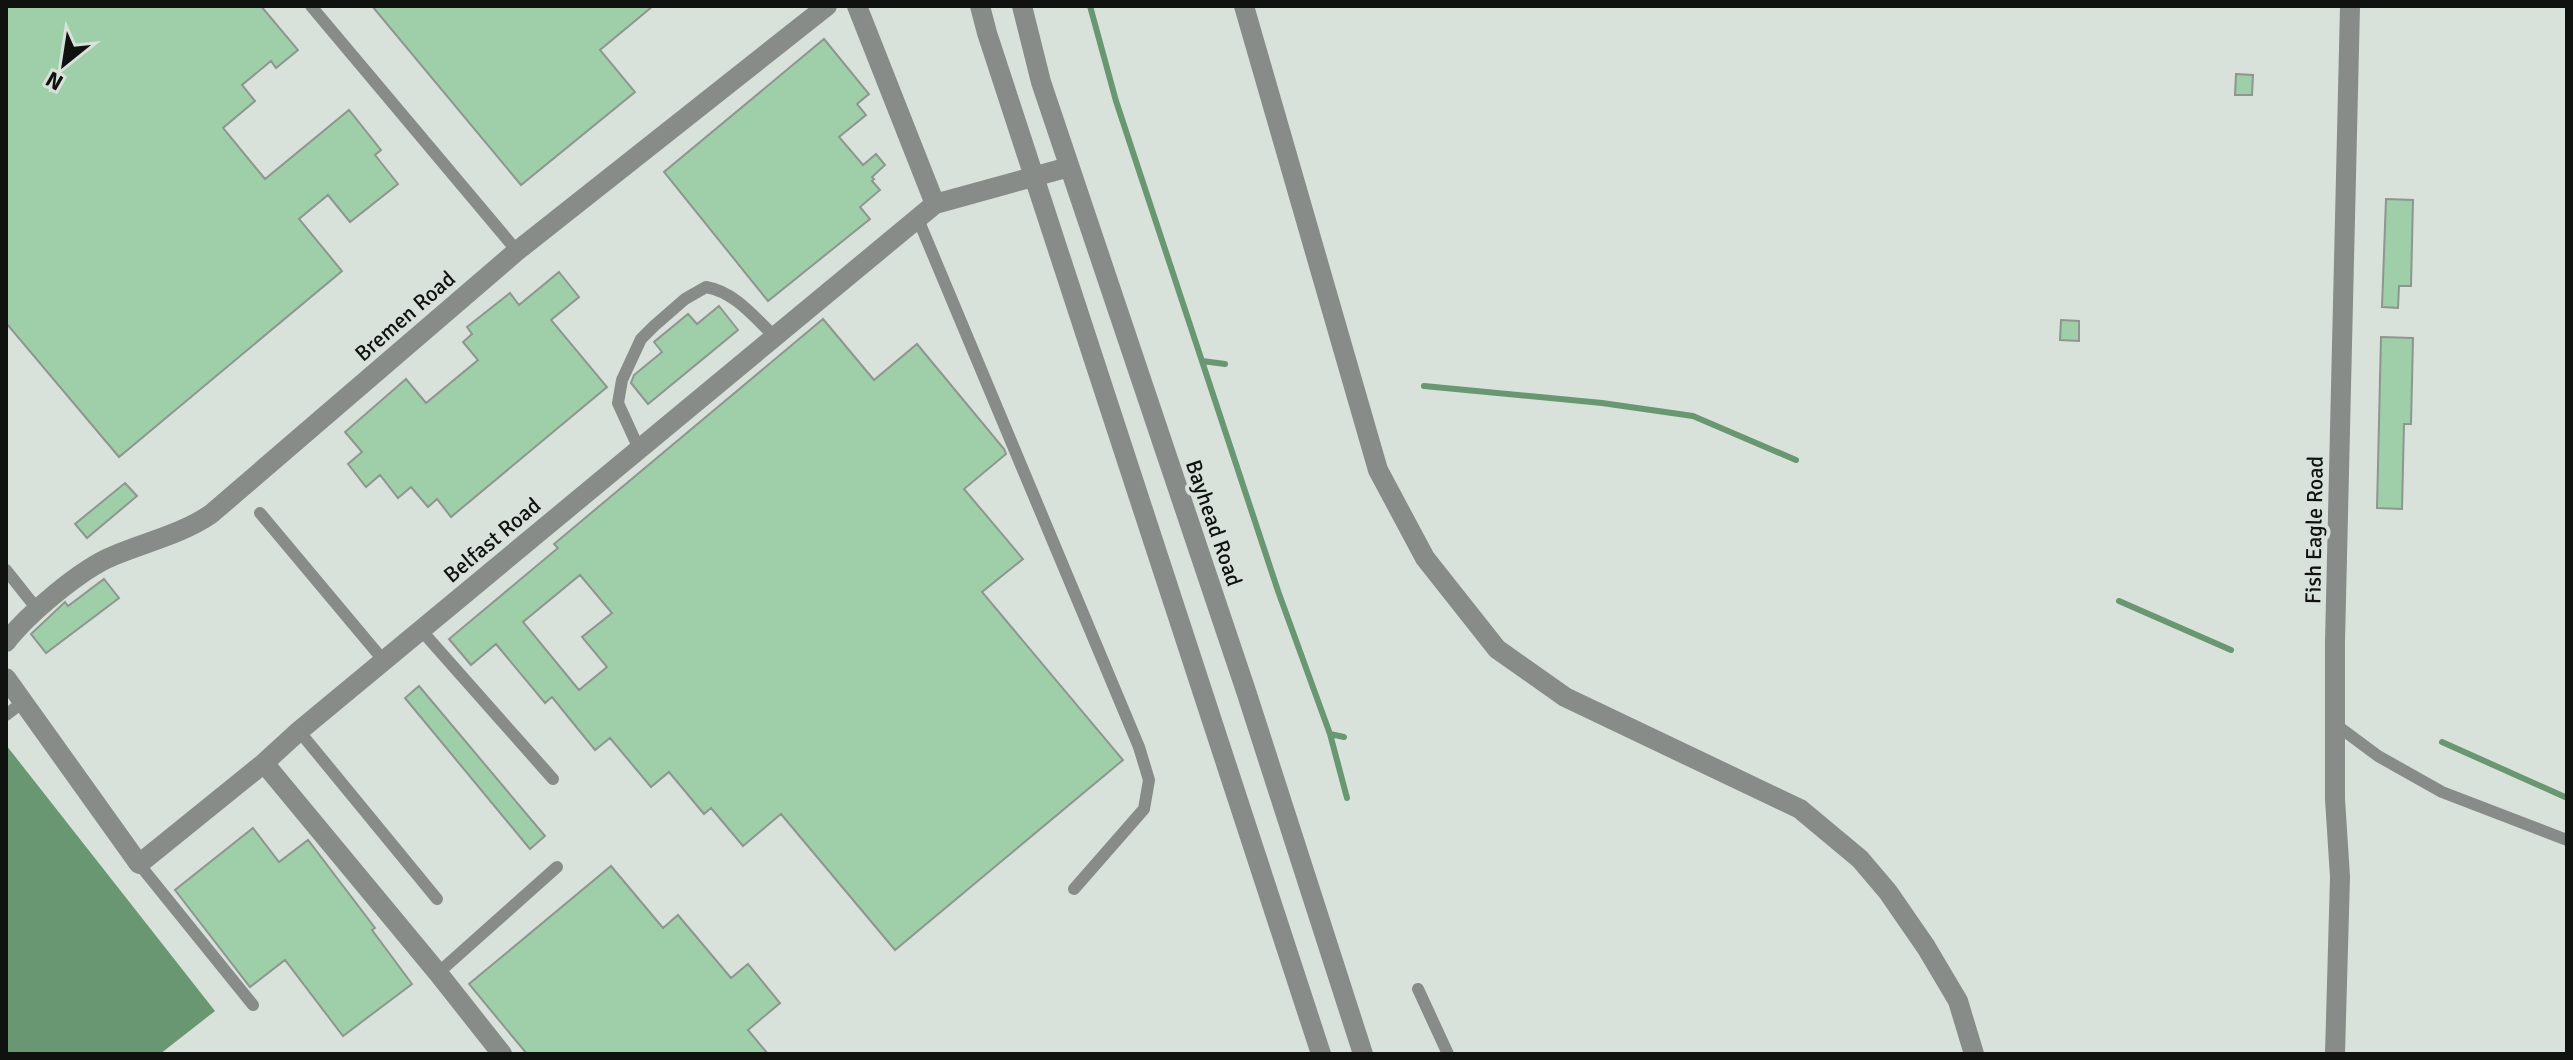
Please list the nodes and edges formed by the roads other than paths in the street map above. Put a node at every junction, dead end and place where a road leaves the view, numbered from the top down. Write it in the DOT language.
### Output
graph roads {
  1 [pos="311,6"];
  2 [pos="827,6"];
  3 [pos="857,6"];
  4 [pos="980,6"];
  5 [pos="1022,6"];
  6 [pos="1244,6"];
  7 [pos="2350,6"];
  8 [pos="1069,167"];
  9 [pos="1034,177"];
  10 [pos="935,204"];
  11 [pos="918,219"];
  12 [pos="517,251"];
  13 [pos="775,337"];
  14 [pos="639,449"];
  15 [pos="260,513"];
  16 [pos="6,570"];
  17 [pos="37,609"];
  18 [pos="421,630"];
  19 [pos="6,642"];
  20 [pos="384,661"];
  21 [pos="6,678"];
  22 [pos="23,702"];
  23 [pos="6,715"];
  24 [pos="2335,724"];
  25 [pos="299,731"];
  26 [pos="264,763"];
  27 [pos="553,779"];
  28 [pos="2567,840"];
  29 [pos="139,864"];
  30 [pos="557,867"];
  31 [pos="1074,889"];
  32 [pos="437,899"];
  33 [pos="438,973"];
  34 [pos="1418,989"];
  35 [pos="253,1005"];
  36 [pos="502,1054"];
  37 [pos="1321,1054"];
  38 [pos="1363,1054"];
  39 [pos="1448,1054"];
  40 [pos="1974,1054"];
  41 [pos="2335,1054"];
  1 -- 12 [label="lane"];
  2 -- 12 [label="street, Bremen Road"];
  3 -- 10 [label="street"];
  4 -- 9 [label="street"];
  5 -- 8 [label="street, Bayhead Road"];
  6 -- 40 [label="street"];
  7 -- 24 [label="street, Fish Eagle Road"];
  8 -- 9 [label="street, Belfast Road"];
  8 -- 38 [label="street, Bayhead Road"];
  9 -- 10 [label="street, Belfast Road"];
  9 -- 37 [label="street"];
  10 -- 11 [label="street, Belfast Road"];
  11 -- 13 [label="street, Belfast Road"];
  11 -- 31 [label="lane"];
  12 -- 17 [label="street, Bremen Road"];
  13 -- 14 [label="street, Belfast Road"];
  13 -- 14 [label="lane"];
  14 -- 18 [label="street, Belfast Road"];
  15 -- 20 [label="lane"];
  16 -- 17 [label="lane"];
  17 -- 19 [label="street, Bremen Road"];
  18 -- 20 [label="street, Belfast Road"];
  18 -- 27 [label="lane"];
  20 -- 25 [label="street, Belfast Road"];
  21 -- 22 [label="street"];
  22 -- 23 [label="lane"];
  22 -- 29 [label="street"];
  24 -- 28 [label="lane"];
  24 -- 41 [label="street, Fish Eagle Road"];
  25 -- 26 [label="street, Belfast Road"];
  25 -- 32 [label="lane"];
  26 -- 29 [label="street"];
  26 -- 33 [label="street"];
  29 -- 35 [label="lane"];
  30 -- 33 [label="lane"];
  33 -- 36 [label="street"];
  34 -- 39 [label="lane"];
}
